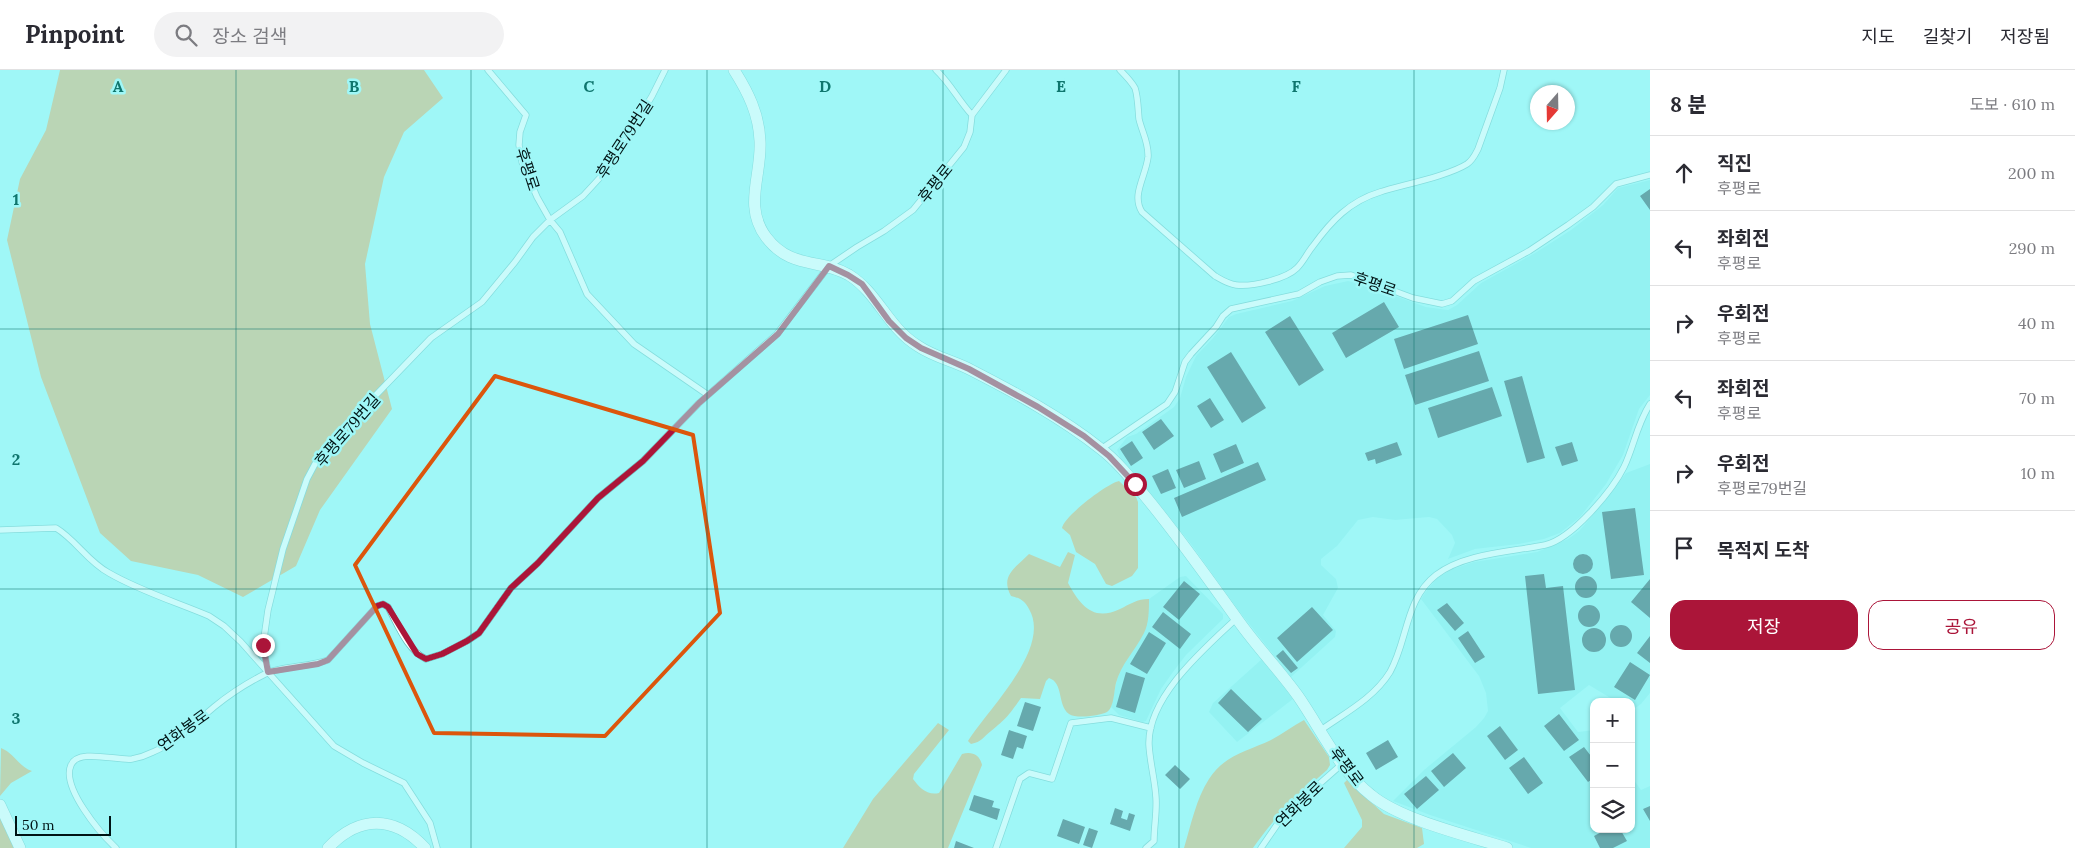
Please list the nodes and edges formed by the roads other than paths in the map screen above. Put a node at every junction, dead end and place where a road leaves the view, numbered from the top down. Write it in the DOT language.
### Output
graph roads {
  1 [pos="488,70"];
  2 [pos="665,70"];
  3 [pos="734,70"];
  4 [pos="936,70"];
  5 [pos="1006,70"];
  6 [pos="1120,70"];
  7 [pos="1504,70"];
  8 [pos="972,115"];
  9 [pos="1650,175"];
  10 [pos="550,220"];
  11 [pos="829,266"];
  12 [pos="708,395"];
  13 [pos="1650,404"];
  14 [pos="1101,449"];
  15 [pos="0,530"];
  16 [pos="1237,618"];
  17 [pos="268,672"];
  18 [pos="1151,728"];
  19 [pos="1321,730"];
  20 [pos="1342,764"];
  21 [pos="0,805"];
  22 [pos="20,848"];
  23 [pos="116,848"];
  24 [pos="328,848"];
  25 [pos="425,848"];
  26 [pos="437,848"];
  27 [pos="996,848"];
  28 [pos="1146,848"];
  29 [pos="1261,848"];
  30 [pos="1507,848"];
  1 -- 10 [label="lane, 후평로"];
  2 -- 10 [label="lane, 후평로79번길"];
  3 -- 11 [label="street, 후평로"];
  4 -- 8 [label="lane"];
  5 -- 8 [label="lane, 후평로"];
  6 -- 7 [label="lane"];
  8 -- 11 [label="lane, 후평로"];
  9 -- 14 [label="lane, 후평로"];
  10 -- 12 [label="lane"];
  10 -- 17 [label="lane, 후평로79번길"];
  11 -- 12 [label="lane, 후평로"];
  11 -- 14 [label="street, 후평로"];
  12 -- 17 [label="lane, 후평로"];
  13 -- 19 [label="lane"];
  14 -- 16 [label="street, 후평로"];
  15 -- 17 [label="lane"];
  16 -- 18 [label="lane"];
  16 -- 19 [label="street, 후평로"];
  17 -- 23 [label="lane, 연화봉로"];
  17 -- 26 [label="lane"];
  18 -- 27 [label="lane"];
  18 -- 28 [label="lane"];
  19 -- 20 [label="street, 후평로"];
  20 -- 29 [label="lane, 연화봉로"];
  20 -- 30 [label="street, 후평로"];
  21 -- 22 [label="street"];
  24 -- 25 [label="street"];
}
